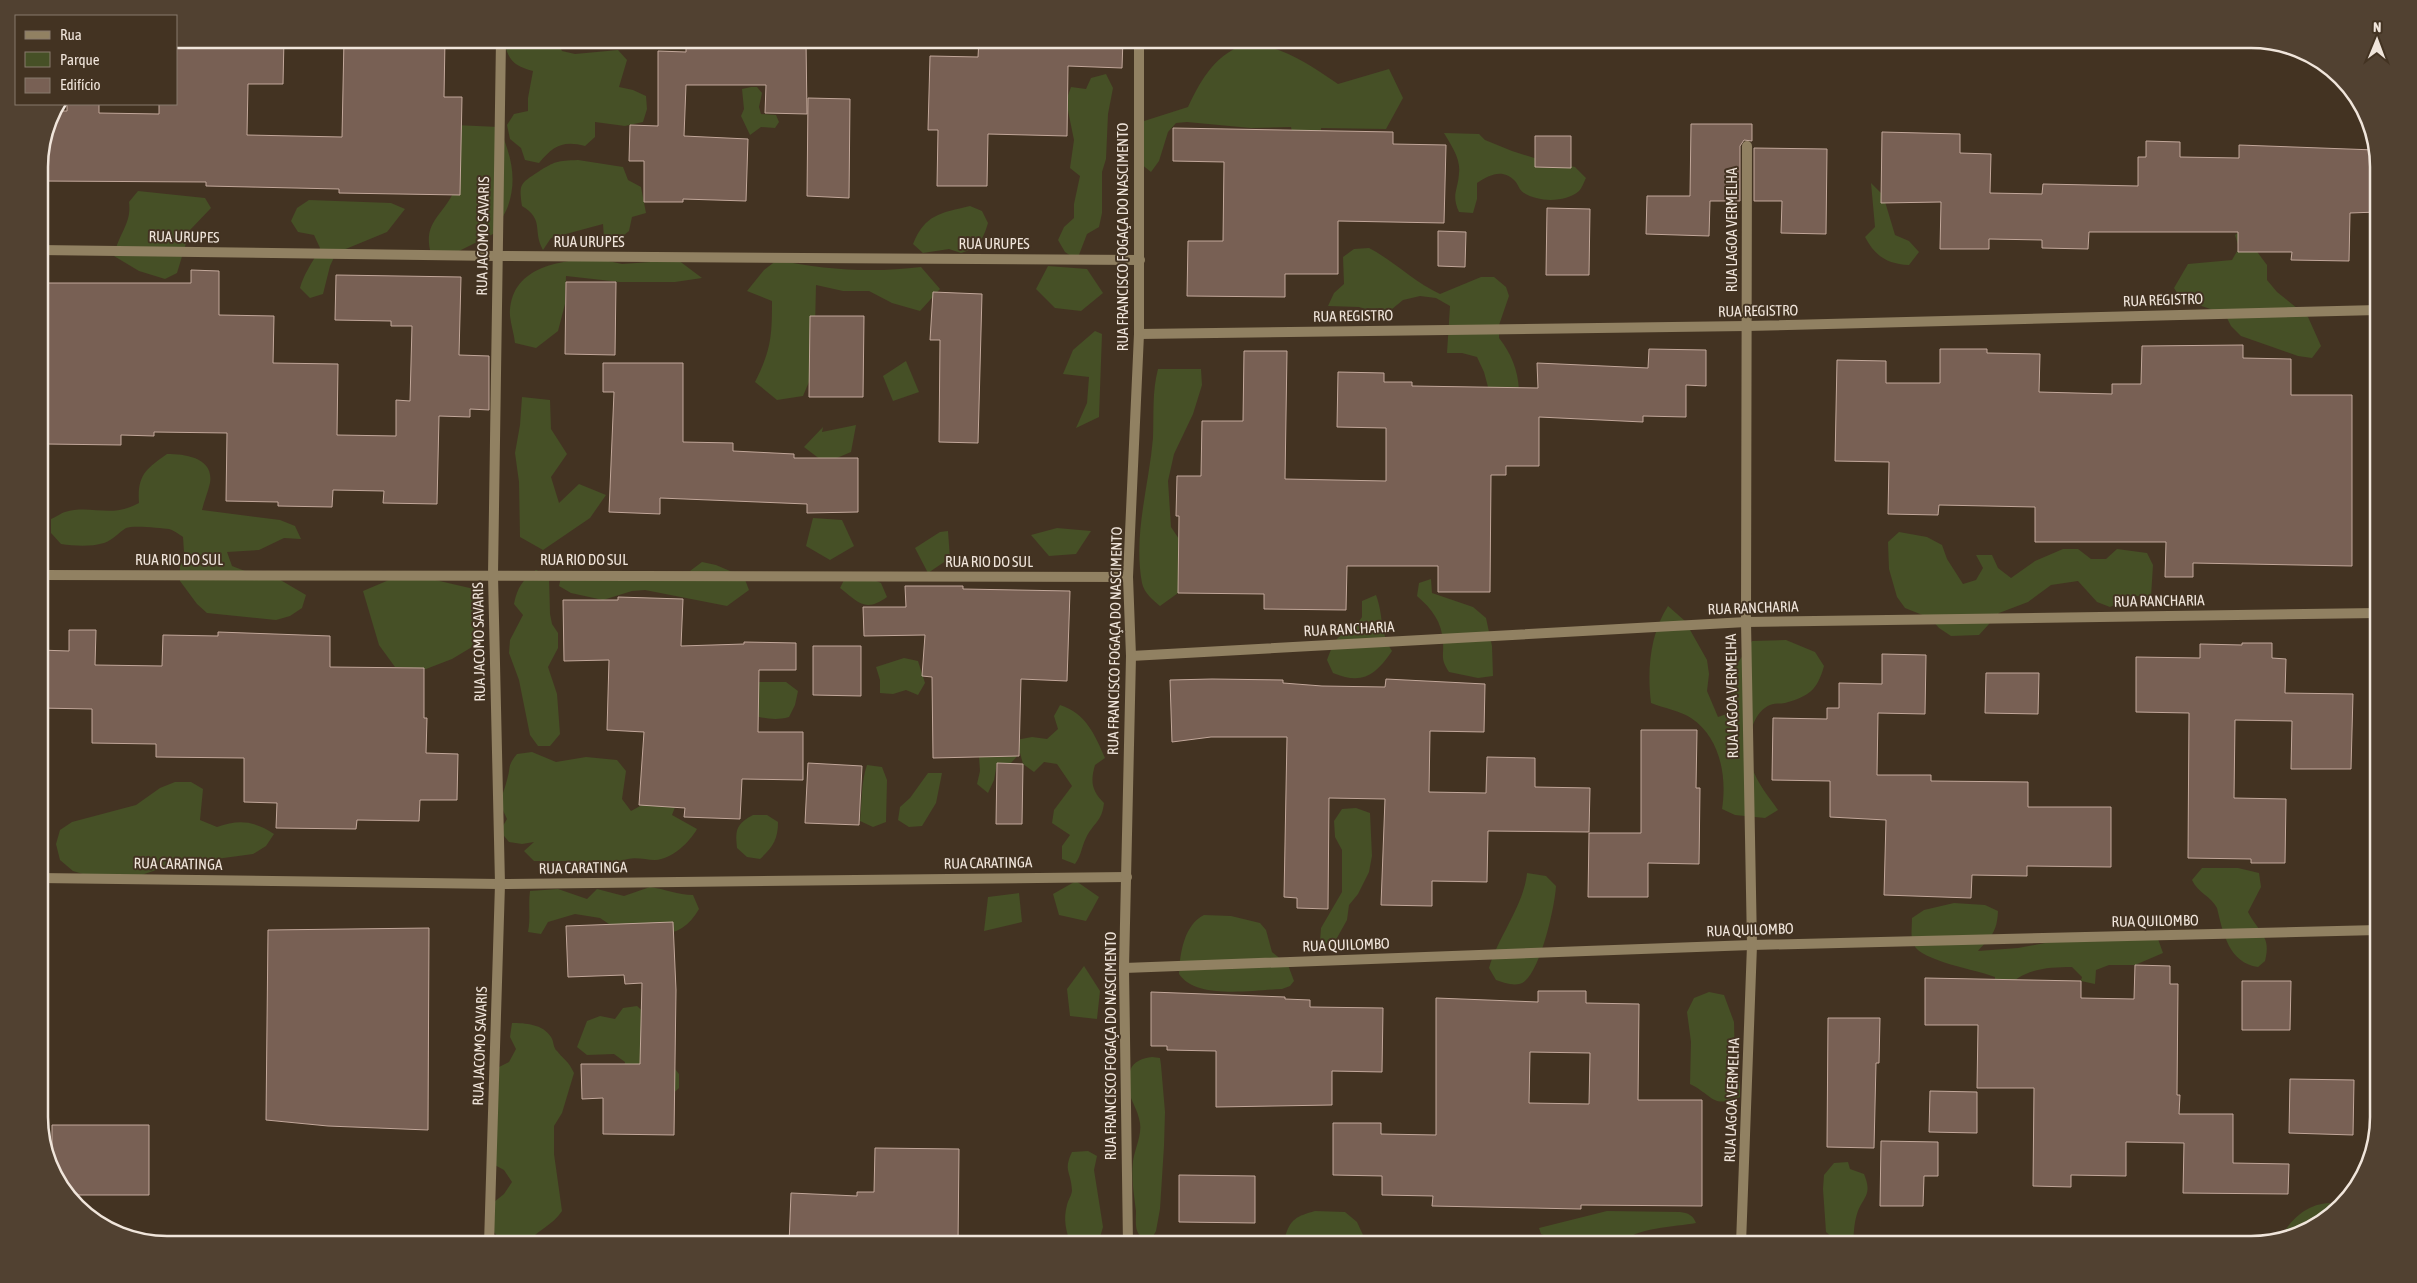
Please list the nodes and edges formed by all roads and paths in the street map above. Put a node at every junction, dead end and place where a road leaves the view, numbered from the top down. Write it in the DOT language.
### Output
graph roads {
  1 [pos="501,48"];
  2 [pos="1139,48"];
  3 [pos="1747,146"];
  4 [pos="48,250"];
  5 [pos="498,256"];
  6 [pos="1140,260"];
  7 [pos="2369,310"];
  8 [pos="1746,326"];
  9 [pos="1139,334"];
  10 [pos="493,574"];
  11 [pos="48,575"];
  12 [pos="1128,577"];
  13 [pos="2369,613"];
  14 [pos="1746,622"];
  15 [pos="1131,656"];
  16 [pos="1127,877"];
  17 [pos="48,878"];
  18 [pos="500,884"];
  19 [pos="2370,930"];
  20 [pos="1752,945"];
  21 [pos="1124,968"];
  22 [pos="489,1236"];
  23 [pos="1128,1236"];
  24 [pos="1741,1236"];
  1 -- 5 [label="street, RUA JACOMO SAVARIS"];
  2 -- 6 [label="street, RUA FRANCISCO FOGAÇA DO NASCIMENTO"];
  3 -- 8 [label="street, RUA LAGOA VERMELHA"];
  4 -- 5 [label="street, RUA URUPES"];
  5 -- 6 [label="street, RUA URUPES"];
  5 -- 10 [label="street, RUA JACOMO SAVARIS"];
  6 -- 9 [label="street, RUA FRANCISCO FOGAÇA DO NASCIMENTO"];
  7 -- 8 [label="street, RUA REGISTRO"];
  8 -- 9 [label="street, RUA REGISTRO"];
  8 -- 14 [label="street, RUA LAGOA VERMELHA"];
  9 -- 12 [label="street, RUA FRANCISCO FOGAÇA DO NASCIMENTO"];
  10 -- 11 [label="street, RUA RIO DO SUL"];
  10 -- 12 [label="street, RUA RIO DO SUL"];
  10 -- 18 [label="street, RUA JACOMO SAVARIS"];
  12 -- 15 [label="street, RUA FRANCISCO FOGAÇA DO NASCIMENTO"];
  13 -- 14 [label="street, RUA RANCHARIA"];
  14 -- 15 [label="street, RUA RANCHARIA"];
  14 -- 20 [label="street, RUA LAGOA VERMELHA"];
  15 -- 16 [label="street, RUA FRANCISCO FOGAÇA DO NASCIMENTO"];
  16 -- 18 [label="street, RUA CARATINGA"];
  16 -- 21 [label="street, RUA FRANCISCO FOGAÇA DO NASCIMENTO"];
  17 -- 18 [label="street, RUA CARATINGA"];
  18 -- 22 [label="street, RUA JACOMO SAVARIS"];
  19 -- 20 [label="street, RUA QUILOMBO"];
  20 -- 21 [label="street, RUA QUILOMBO"];
  20 -- 24 [label="street, RUA LAGOA VERMELHA"];
  21 -- 23 [label="street, RUA FRANCISCO FOGAÇA DO NASCIMENTO"];
}
